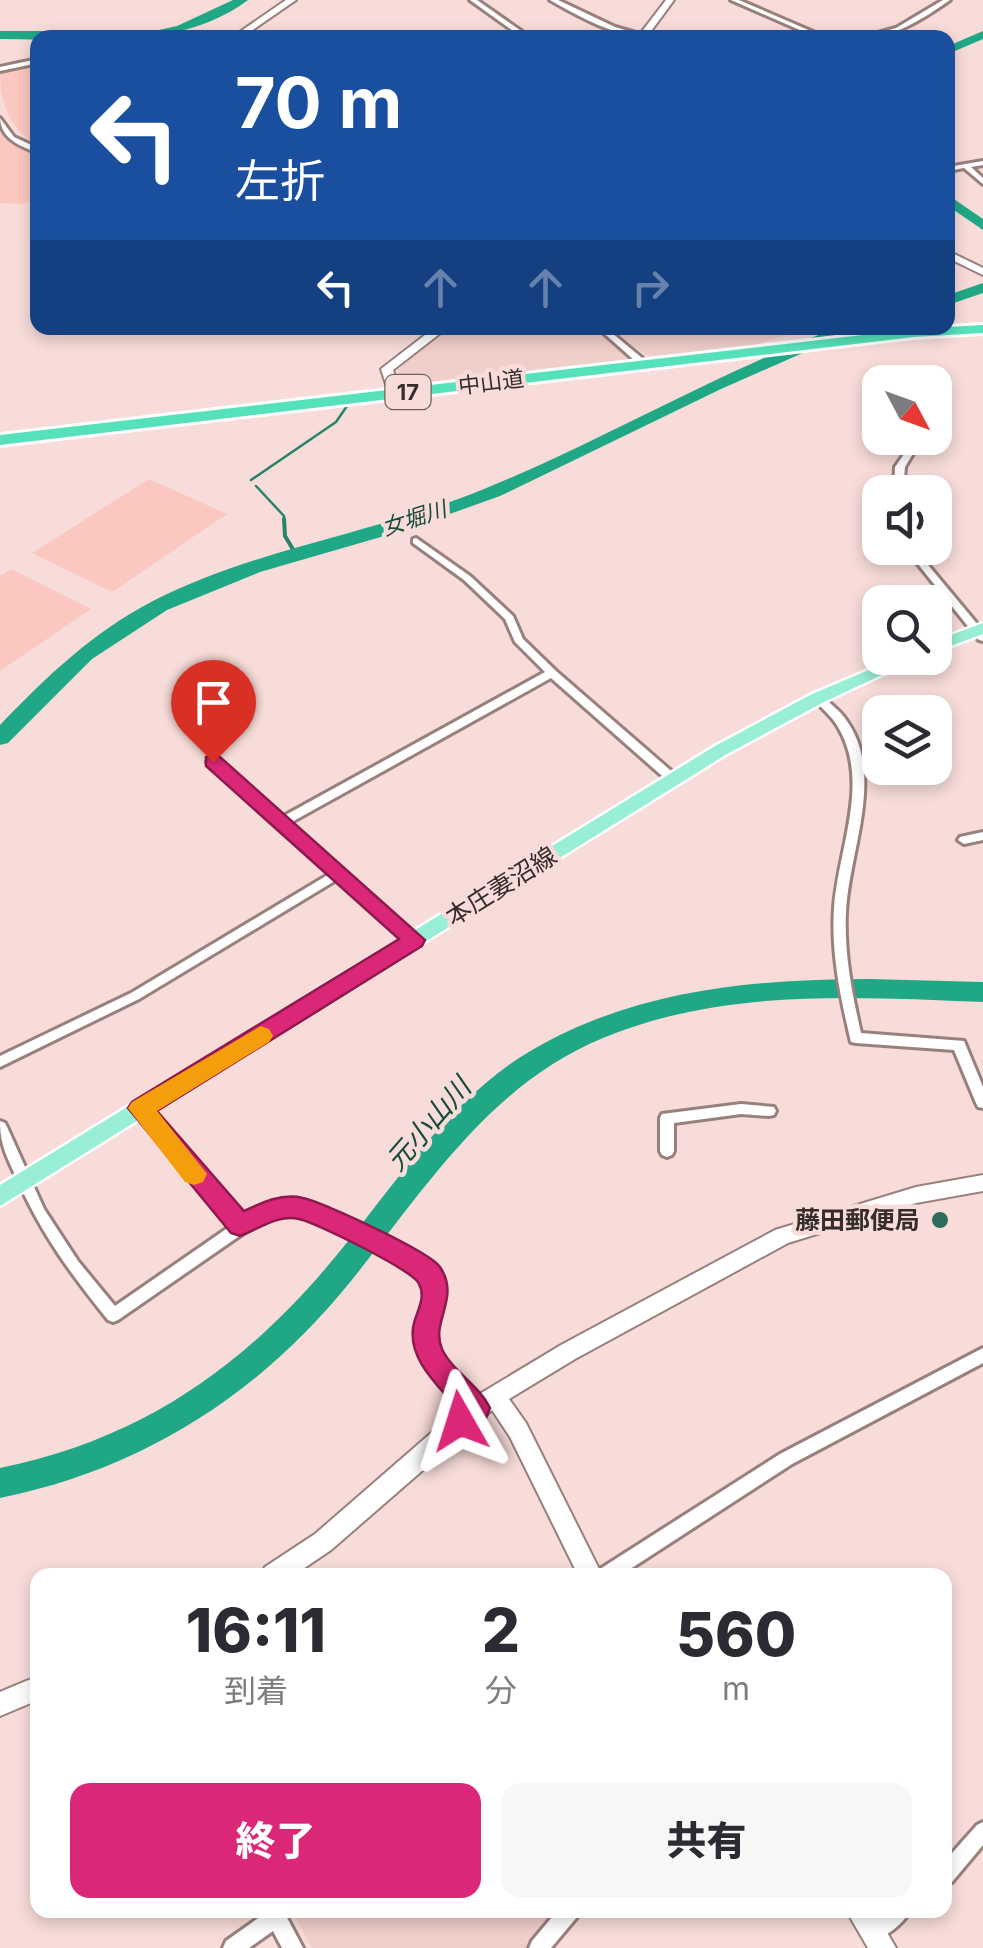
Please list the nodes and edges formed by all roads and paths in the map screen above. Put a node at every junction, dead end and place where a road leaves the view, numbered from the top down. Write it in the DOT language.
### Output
graph roads {
  1 [pos="292,0"];
  2 [pos="472,0"];
  3 [pos="553,0"];
  4 [pos="670,0"];
  5 [pos="734,0"];
  6 [pos="946,0"];
  7 [pos="247,30"];
  8 [pos="516,30"];
  9 [pos="620,30"];
  10 [pos="650,30"];
  11 [pos="805,30"];
  12 [pos="894,30"];
  13 [pos="30,63"];
  14 [pos="0,69"];
  15 [pos="0,120"];
  16 [pos="30,147"];
  17 [pos="983,164"];
  18 [pos="966,166"];
  19 [pos="955,168"];
  20 [pos="983,182"];
  21 [pos="955,258"];
  22 [pos="981,271"];
  23 [pos="983,329"];
  24 [pos="955,331"];
  25 [pos="432,335"];
  26 [pos="610,335"];
  27 [pos="897,335"];
  28 [pos="645,364"];
  29 [pos="394,394"];
  30 [pos="0,440"];
  31 [pos="416,541"];
  32 [pos="924,565"];
  33 [pos="981,632"];
  34 [pos="952,641"];
  35 [pos="552,672"];
  36 [pos="871,675"];
  37 [pos="818,698"];
  38 [pos="213,762"];
  39 [pos="673,778"];
  40 [pos="281,822"];
  41 [pos="983,836"];
  42 [pos="964,840"];
  43 [pos="338,874"];
  44 [pos="414,940"];
  45 [pos="0,1062"];
  46 [pos="983,1103"];
  47 [pos="140,1108"];
  48 [pos="769,1112"];
  49 [pos="0,1127"];
  50 [pos="667,1151"];
  51 [pos="24,1182"];
  52 [pos="983,1183"];
  53 [pos="0,1197"];
  54 [pos="240,1225"];
  55 [pos="983,1355"];
  56 [pos="485,1402"];
  57 [pos="284,1568"];
  58 [pos="587,1568"];
  59 [pos="617,1568"];
  60 [pos="30,1691"];
  61 [pos="0,1704"];
  62 [pos="983,1831"];
  63 [pos="952,1868"];
  64 [pos="269,1918"];
  65 [pos="276,1918"];
  66 [pos="564,1918"];
  67 [pos="234,1948"];
  68 [pos="293,1948"];
  69 [pos="540,1948"];
  1 -- 7 [label="street"];
  2 -- 8 [label="street"];
  3 -- 9 [label="street"];
  4 -- 10 [label="street"];
  5 -- 11 [label="street"];
  6 -- 12 [label="street"];
  13 -- 14 [label="street"];
  15 -- 16 [label="street"];
  17 -- 18 [label="street"];
  18 -- 19 [label="street"];
  18 -- 20 [label="street"];
  21 -- 22 [label="street"];
  23 -- 24 [label="highway, 中山道 / 17"];
  25 -- 29 [label="street"];
  26 -- 28 [label="street"];
  27 -- 28 [label="highway, 中山道 / 17"];
  28 -- 29 [label="highway, 中山道 / 17"];
  29 -- 30 [label="highway, 中山道 / 17"];
  31 -- 35 [label="street"];
  32 -- 33 [label="street"];
  33 -- 34 [label="main road"];
  35 -- 39 [label="street"];
  35 -- 40 [label="street"];
  36 -- 37 [label="main road, 本庄妻沼線"];
  37 -- 39 [label="main road, 本庄妻沼線"];
  37 -- 46 [label="street"];
  38 -- 40 [label="street"];
  39 -- 44 [label="main road, 本庄妻沼線"];
  40 -- 43 [label="street"];
  41 -- 42 [label="street"];
  43 -- 44 [label="street"];
  43 -- 45 [label="street"];
  44 -- 47 [label="main road, 本庄妻沼線"];
  47 -- 51 [label="main road, 本庄妻沼線"];
  47 -- 54 [label="street"];
  48 -- 50 [label="street"];
  49 -- 51 [label="street"];
  51 -- 53 [label="main road, 本庄妻沼線"];
  51 -- 54 [label="street"];
  52 -- 56 [label="street"];
  54 -- 56 [label="street"];
  55 -- 59 [label="street"];
  56 -- 57 [label="street"];
  56 -- 58 [label="street"];
  60 -- 61 [label="street"];
  62 -- 63 [label="street"];
  64 -- 67 [label="street"];
  65 -- 68 [label="street"];
  66 -- 69 [label="street"];
}
